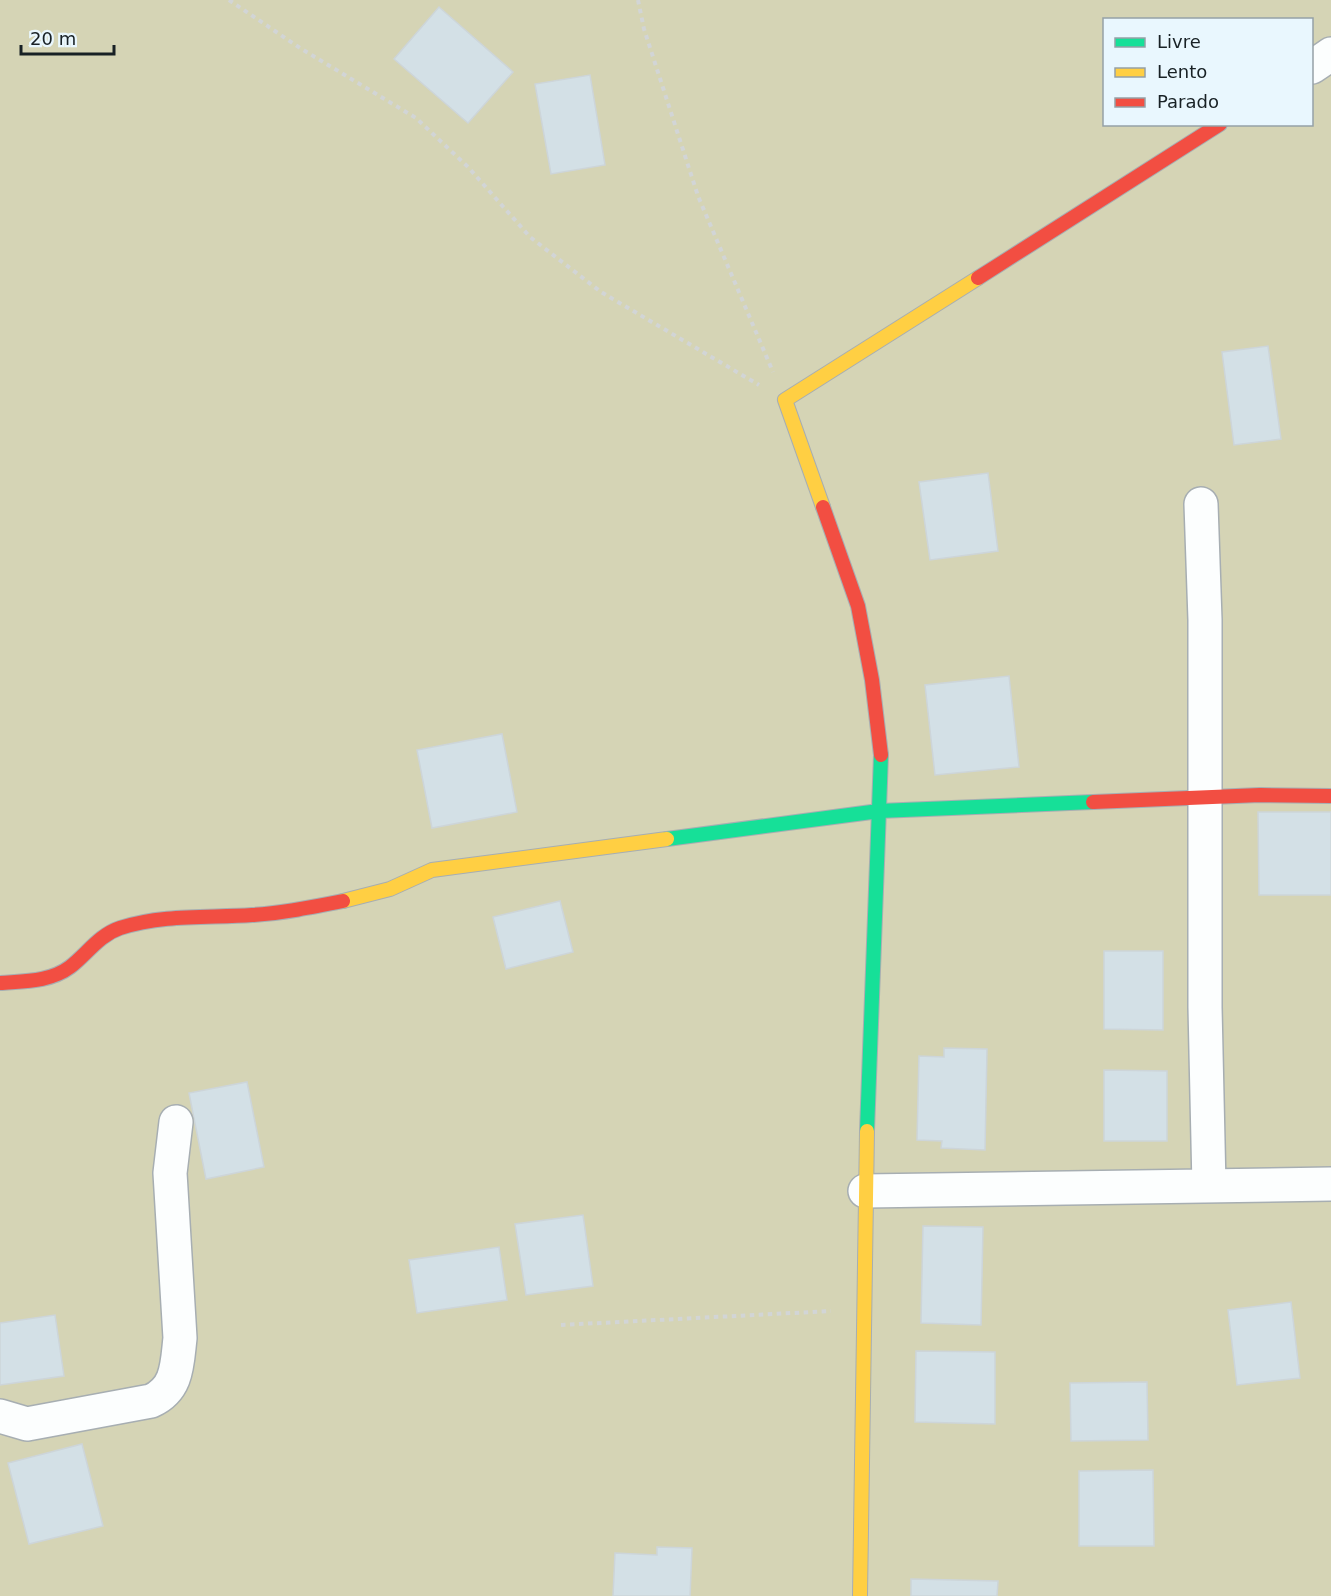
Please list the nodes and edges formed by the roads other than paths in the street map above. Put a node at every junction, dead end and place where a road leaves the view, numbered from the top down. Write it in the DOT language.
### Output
graph roads {
  1 [pos="1331,54"];
  2 [pos="1313,66"];
  3 [pos="1217,126"];
  4 [pos="1200,504"];
  5 [pos="1331,796"];
  6 [pos="1206,798"];
  7 [pos="879,812"];
  8 [pos="0,983"];
  9 [pos="176,1122"];
  10 [pos="1331,1184"];
  11 [pos="1209,1186"];
  12 [pos="865,1191"];
  13 [pos="0,1416"];
  14 [pos="860,1596"];
  1 -- 2 [label="street"];
  3 -- 7 [label="street"];
  4 -- 6 [label="street"];
  5 -- 6 [label="street"];
  6 -- 7 [label="street"];
  6 -- 11 [label="street"];
  7 -- 8 [label="street"];
  7 -- 12 [label="street"];
  9 -- 13 [label="street"];
  10 -- 11 [label="street"];
  11 -- 12 [label="street"];
  12 -- 14 [label="street"];
}
